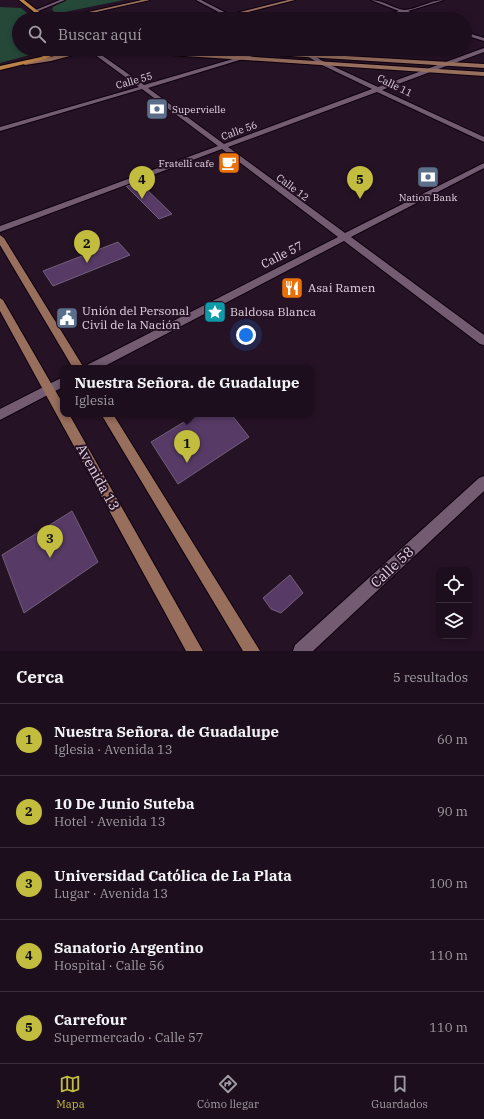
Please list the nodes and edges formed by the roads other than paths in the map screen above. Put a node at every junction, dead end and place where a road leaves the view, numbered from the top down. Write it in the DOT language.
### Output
graph roads {
  1 [pos="21,0"];
  2 [pos="63,0"];
  3 [pos="134,0"];
  4 [pos="148,0"];
  5 [pos="198,0"];
  6 [pos="292,0"];
  7 [pos="373,0"];
  8 [pos="442,0"];
  9 [pos="36,11"];
  10 [pos="404,11"];
  11 [pos="78,12"];
  12 [pos="92,12"];
  13 [pos="223,12"];
  14 [pos="242,12"];
  15 [pos="400,12"];
  16 [pos="472,36"];
  17 [pos="484,40"];
  18 [pos="484,50"];
  19 [pos="472,54"];
  20 [pos="49,56"];
  21 [pos="63,56"];
  22 [pos="101,56"];
  23 [pos="214,56"];
  24 [pos="250,56"];
  25 [pos="311,56"];
  26 [pos="326,56"];
  27 [pos="466,56"];
  28 [pos="244,58"];
  29 [pos="25,63"];
  30 [pos="446,63"];
  31 [pos="324,64"];
  32 [pos="484,66"];
  33 [pos="0,68"];
  34 [pos="428,70"];
  35 [pos="484,74"];
  36 [pos="143,87"];
  37 [pos="379,88"];
  38 [pos="0,129"];
  39 [pos="484,140"];
  40 [pos="223,146"];
  41 [pos="484,165"];
  42 [pos="0,228"];
  43 [pos="344,237"];
  44 [pos="0,238"];
  45 [pos="0,302"];
  46 [pos="484,341"];
  47 [pos="77,365"];
  48 [pos="97,365"];
  49 [pos="60,384"];
  50 [pos="49,390"];
  51 [pos="60,410"];
  52 [pos="0,415"];
  53 [pos="64,417"];
  54 [pos="109,417"];
  55 [pos="484,482"];
  56 [pos="195,651"];
  57 [pos="252,651"];
  58 [pos="301,651"];
  1 -- 9 [label="main road"];
  2 -- 9 [label="lane"];
  3 -- 11 [label="main road"];
  4 -- 12 [label="main road"];
  5 -- 13 [label="street"];
  6 -- 14 [label="main road"];
  7 -- 10 [label="street"];
  8 -- 10 [label="street"];
  10 -- 15 [label="street"];
  16 -- 17 [label="street"];
  18 -- 19 [label="street, Calle 56"];
  20 -- 29 [label="main road"];
  21 -- 29 [label="main road"];
  22 -- 36 [label="street, Calle 12"];
  23 -- 28 [label="main road"];
  24 -- 28 [label="street, Calle 55"];
  25 -- 31 [label="street, Calle 11"];
  26 -- 30 [label="main road"];
  27 -- 30 [label="street, Calle 56"];
  28 -- 31 [label="main road"];
  28 -- 36 [label="street, Calle 55"];
  29 -- 33 [label="main road"];
  30 -- 32 [label="main road"];
  30 -- 34 [label="street, Calle 56"];
  31 -- 34 [label="main road"];
  31 -- 37 [label="street, Calle 11"];
  34 -- 35 [label="main road"];
  34 -- 37 [label="street, Calle 56"];
  36 -- 38 [label="street, Calle 55"];
  36 -- 40 [label="street, Calle 12"];
  37 -- 39 [label="street, Calle 11"];
  37 -- 40 [label="street, Calle 56"];
  40 -- 42 [label="street, Calle 56"];
  40 -- 43 [label="street, Calle 12"];
  41 -- 43 [label="street, Calle 57"];
  43 -- 46 [label="street, Calle 12"];
  43 -- 48 [label="street, Calle 57"];
  44 -- 47 [label="main road"];
  45 -- 50 [label="main road, Avenida 13"];
  49 -- 50 [label="street"];
  50 -- 51 [label="main road, Avenida 13"];
  50 -- 52 [label="street"];
  53 -- 56 [label="main road, Avenida 13"];
  54 -- 57 [label="main road"];
  55 -- 58 [label="street, Calle 58"];
}
